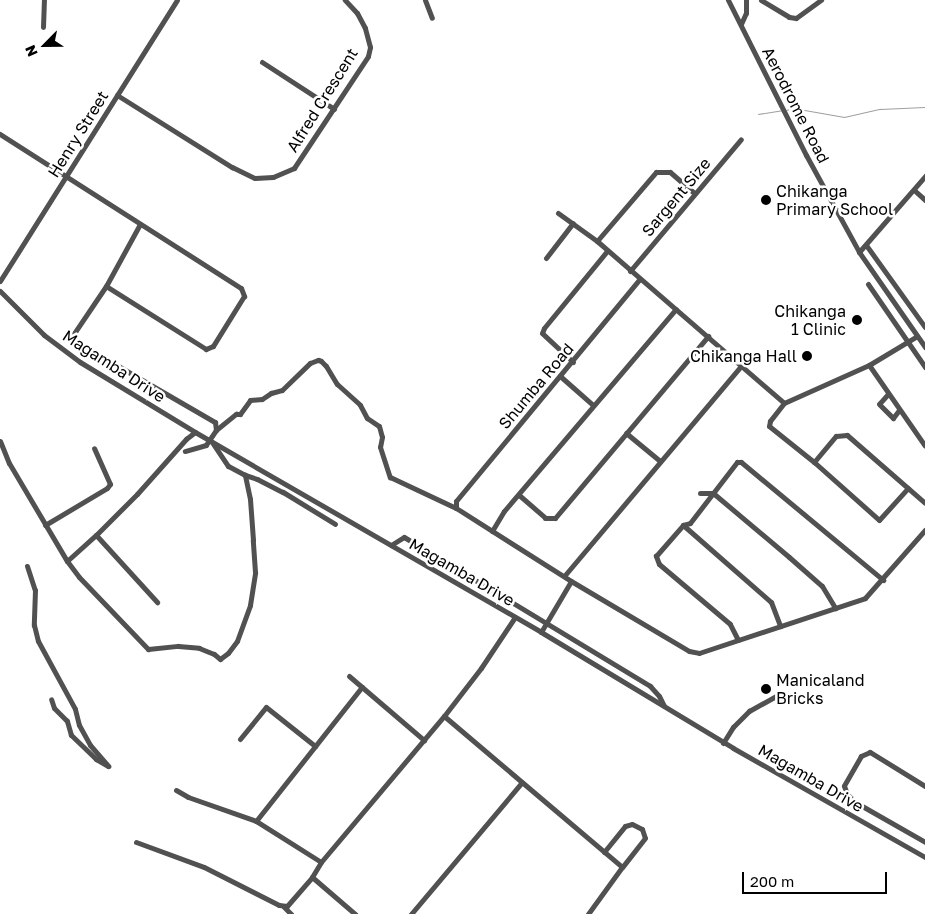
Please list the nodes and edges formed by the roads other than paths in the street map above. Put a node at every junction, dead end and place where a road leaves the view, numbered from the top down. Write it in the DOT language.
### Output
graph roads {
  1 [pos="44,0"];
  2 [pos="177,0"];
  3 [pos="345,0"];
  4 [pos="425,0"];
  5 [pos="728,0"];
  6 [pos="746,0"];
  7 [pos="761,0"];
  8 [pos="821,0"];
  9 [pos="432,18"];
  10 [pos="741,24"];
  11 [pos="43,27"];
  12 [pos="262,62"];
  13 [pos="117,95"];
  14 [pos="334,109"];
  15 [pos="0,134"];
  16 [pos="741,139"];
  17 [pos="66,176"];
  18 [pos="925,176"];
  19 [pos="914,190"];
  20 [pos="694,193"];
  21 [pos="925,200"];
  22 [pos="558,213"];
  23 [pos="573,223"];
  24 [pos="140,224"];
  25 [pos="597,242"];
  26 [pos="866,245"];
  27 [pos="607,251"];
  28 [pos="859,252"];
  29 [pos="546,258"];
  30 [pos="630,271"];
  31 [pos="639,280"];
  32 [pos="0,281"];
  33 [pos="868,284"];
  34 [pos="106,286"];
  35 [pos="0,291"];
  36 [pos="676,309"];
  37 [pos="925,327"];
  38 [pos="708,336"];
  39 [pos="917,336"];
  40 [pos="908,343"];
  41 [pos="925,347"];
  42 [pos="573,362"];
  43 [pos="869,365"];
  44 [pos="741,366"];
  45 [pos="925,366"];
  46 [pos="560,376"];
  47 [pos="888,394"];
  48 [pos="784,403"];
  49 [pos="593,405"];
  50 [pos="900,410"];
  51 [pos="216,430"];
  52 [pos="195,432"];
  53 [pos="626,433"];
  54 [pos="0,441"];
  55 [pos="210,441"];
  56 [pos="925,446"];
  57 [pos="94,448"];
  58 [pos="185,451"];
  59 [pos="660,461"];
  60 [pos="814,462"];
  61 [pos="245,475"];
  62 [pos="908,488"];
  63 [pos="713,493"];
  64 [pos="700,494"];
  65 [pos="519,495"];
  66 [pos="925,503"];
  67 [pos="456,508"];
  68 [pos="335,524"];
  69 [pos="45,525"];
  70 [pos="683,525"];
  71 [pos="925,530"];
  72 [pos="492,531"];
  73 [pos="96,535"];
  74 [pos="391,545"];
  75 [pos="67,561"];
  76 [pos="27,566"];
  77 [pos="565,575"];
  78 [pos="883,580"];
  79 [pos="571,581"];
  80 [pos="157,602"];
  81 [pos="835,608"];
  82 [pos="515,617"];
  83 [pos="548,623"];
  84 [pos="780,626"];
  85 [pos="541,632"];
  86 [pos="738,640"];
  87 [pos="349,676"];
  88 [pos="362,687"];
  89 [pos="778,695"];
  90 [pos="51,699"];
  91 [pos="664,707"];
  92 [pos="444,716"];
  93 [pos="240,739"];
  94 [pos="424,740"];
  95 [pos="724,743"];
  96 [pos="315,746"];
  97 [pos="522,782"];
  98 [pos="925,786"];
  99 [pos="176,790"];
  100 [pos="256,821"];
  101 [pos="136,842"];
  102 [pos="925,842"];
  103 [pos="604,852"];
  104 [pos="925,857"];
  105 [pos="321,862"];
  106 [pos="622,867"];
  107 [pos="312,877"];
  108 [pos="284,907"];
  109 [pos="291,914"];
  110 [pos="356,914"];
  111 [pos="410,914"];
  112 [pos="588,914"];
  1 -- 11 [label="street"];
  2 -- 13 [label="street, Henry Street"];
  3 -- 14 [label="street, Alfred Crescent"];
  4 -- 9 [label="street"];
  5 -- 10 [label="street, Aerodrome Road"];
  6 -- 10 [label="street"];
  7 -- 8 [label="street"];
  10 -- 28 [label="street, Aerodrome Road"];
  12 -- 14 [label="street"];
  13 -- 14 [label="street, Alfred Crescent"];
  13 -- 17 [label="street, Henry Street"];
  15 -- 17 [label="street"];
  16 -- 20 [label="street, Sargent Size"];
  17 -- 24 [label="street"];
  17 -- 32 [label="street, Henry Street"];
  18 -- 19 [label="street"];
  19 -- 21 [label="street"];
  19 -- 26 [label="street"];
  20 -- 25 [label="street"];
  20 -- 30 [label="street, Sargent Size"];
  22 -- 23 [label="street"];
  23 -- 25 [label="street"];
  23 -- 29 [label="street"];
  24 -- 34 [label="street"];
  24 -- 34 [label="street"];
  25 -- 27 [label="street"];
  26 -- 28 [label="street"];
  26 -- 37 [label="street"];
  27 -- 30 [label="street"];
  27 -- 42 [label="street"];
  28 -- 39 [label="street, Aerodrome Road"];
  30 -- 31 [label="street"];
  31 -- 36 [label="street"];
  31 -- 42 [label="street, Shumba Road"];
  33 -- 40 [label="street"];
  34 -- 51 [label="street"];
  35 -- 52 [label="street, Magamba Drive"];
  36 -- 38 [label="street"];
  36 -- 49 [label="street"];
  38 -- 44 [label="street"];
  38 -- 53 [label="street"];
  39 -- 40 [label="street"];
  39 -- 41 [label="street, Aerodrome Road"];
  40 -- 43 [label="street"];
  40 -- 45 [label="street"];
  42 -- 46 [label="street, Shumba Road"];
  43 -- 47 [label="street"];
  43 -- 48 [label="street"];
  44 -- 48 [label="street"];
  44 -- 59 [label="street"];
  46 -- 49 [label="street"];
  46 -- 67 [label="street, Shumba Road"];
  47 -- 50 [label="street"];
  47 -- 50 [label="street"];
  48 -- 60 [label="street"];
  49 -- 65 [label="street"];
  50 -- 56 [label="street"];
  51 -- 55 [label="street"];
  51 -- 67 [label="street"];
  52 -- 55 [label="street, Magamba Drive"];
  52 -- 73 [label="street"];
  53 -- 59 [label="street"];
  53 -- 65 [label="street"];
  54 -- 69 [label="street"];
  55 -- 58 [label="street"];
  55 -- 61 [label="street"];
  55 -- 74 [label="street, Magamba Drive"];
  57 -- 69 [label="street"];
  59 -- 77 [label="street"];
  60 -- 62 [label="street"];
  60 -- 62 [label="street"];
  61 -- 68 [label="street"];
  61 -- 75 [label="street"];
  62 -- 66 [label="street"];
  63 -- 64 [label="street"];
  63 -- 70 [label="street"];
  63 -- 78 [label="street"];
  63 -- 81 [label="street"];
  65 -- 72 [label="street"];
  67 -- 72 [label="street"];
  69 -- 75 [label="street"];
  70 -- 84 [label="street"];
  70 -- 86 [label="street"];
  71 -- 78 [label="street"];
  72 -- 77 [label="street"];
  73 -- 75 [label="street"];
  73 -- 80 [label="street"];
  74 -- 82 [label="street, Magamba Drive"];
  74 -- 83 [label="street"];
  76 -- 90 [label="street"];
  77 -- 79 [label="street"];
  78 -- 81 [label="street"];
  79 -- 83 [label="street"];
  79 -- 86 [label="street"];
  81 -- 84 [label="street"];
  82 -- 85 [label="street, Magamba Drive"];
  82 -- 92 [label="street"];
  83 -- 85 [label="street"];
  83 -- 91 [label="street"];
  84 -- 86 [label="street"];
  85 -- 91 [label="street, Magamba Drive"];
  87 -- 88 [label="street"];
  88 -- 94 [label="street"];
  88 -- 96 [label="street"];
  89 -- 95 [label="street"];
  91 -- 95 [label="street, Magamba Drive"];
  92 -- 94 [label="street"];
  92 -- 97 [label="street"];
  93 -- 96 [label="street"];
  94 -- 105 [label="street"];
  95 -- 104 [label="street, Magamba Drive"];
  96 -- 100 [label="street"];
  97 -- 103 [label="street"];
  97 -- 111 [label="street"];
  98 -- 102 [label="street"];
  99 -- 100 [label="street"];
  100 -- 105 [label="street"];
  101 -- 108 [label="street"];
  103 -- 106 [label="street"];
  103 -- 106 [label="street"];
  105 -- 107 [label="street"];
  106 -- 112 [label="street"];
  107 -- 108 [label="street"];
  107 -- 110 [label="street"];
  108 -- 109 [label="street"];
}
